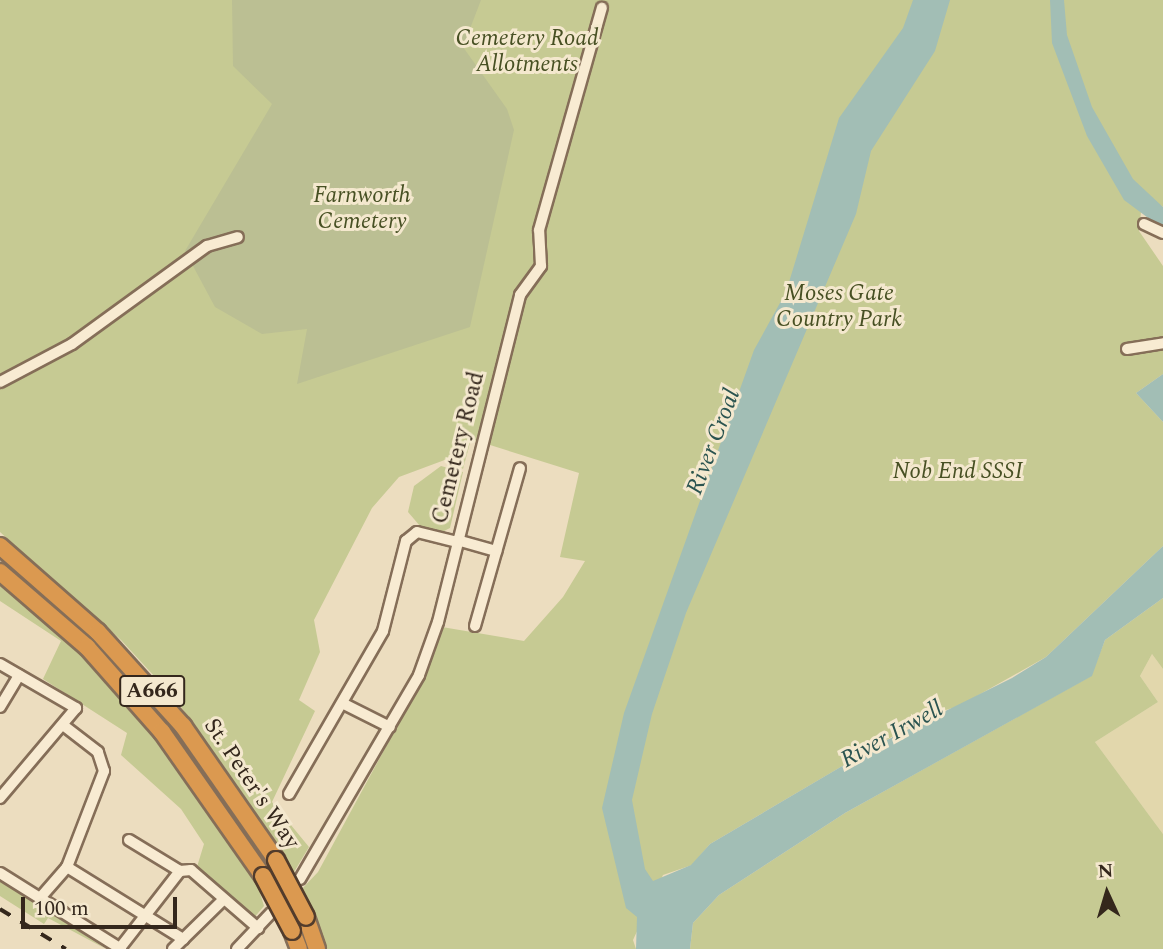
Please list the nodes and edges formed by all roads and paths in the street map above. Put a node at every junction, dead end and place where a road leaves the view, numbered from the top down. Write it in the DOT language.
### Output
graph roads {
  1 [pos="602,8"];
  2 [pos="1144,224"];
  3 [pos="1163,233"];
  4 [pos="237,237"];
  5 [pos="1163,343"];
  6 [pos="1127,349"];
  7 [pos="0,382"];
  8 [pos="520,468"];
  9 [pos="457,541"];
  10 [pos="0,546"];
  11 [pos="496,551"];
  12 [pos="0,572"];
  13 [pos="475,626"];
  14 [pos="0,664"];
  15 [pos="19,675"];
  16 [pos="346,705"];
  17 [pos="0,707"];
  18 [pos="63,725"];
  19 [pos="390,727"];
  20 [pos="289,794"];
  21 [pos="0,798"];
  22 [pos="129,840"];
  23 [pos="67,867"];
  24 [pos="180,871"];
  25 [pos="0,873"];
  26 [pos="300,879"];
  27 [pos="40,898"];
  28 [pos="223,900"];
  29 [pos="271,913"];
  30 [pos="146,916"];
  31 [pos="258,928"];
  32 [pos="183,939"];
  33 [pos="120,949"];
  34 [pos="173,949"];
  35 [pos="237,949"];
  36 [pos="299,949"];
  37 [pos="317,949"];
  1 -- 9 [label="street, Cemetery Road"];
  2 -- 3 [label="street"];
  4 -- 7 [label="street"];
  5 -- 6 [label="street"];
  8 -- 11 [label="street"];
  9 -- 11 [label="street"];
  9 -- 16 [label="street"];
  9 -- 19 [label="street, Cemetery Road"];
  10 -- 37 [label="highway, St. Peter's Way / A666, bridge"];
  11 -- 13 [label="street"];
  12 -- 36 [label="highway, St. Peter's Way / A666, bridge"];
  14 -- 15 [label="street"];
  15 -- 17 [label="street"];
  15 -- 18 [label="street"];
  16 -- 19 [label="street"];
  16 -- 20 [label="street"];
  18 -- 21 [label="street"];
  18 -- 23 [label="street"];
  19 -- 26 [label="street, Cemetery Road"];
  22 -- 24 [label="street"];
  23 -- 27 [label="street"];
  23 -- 30 [label="street"];
  24 -- 28 [label="street"];
  24 -- 30 [label="street"];
  25 -- 27 [label="street"];
  27 -- 33 [label="street"];
  28 -- 31 [label="street"];
  28 -- 32 [label="street"];
  29 -- 31 [label="street"];
  30 -- 32 [label="street"];
  30 -- 33 [label="street"];
  31 -- 35 [label="street"];
  32 -- 34 [label="street"];
}
